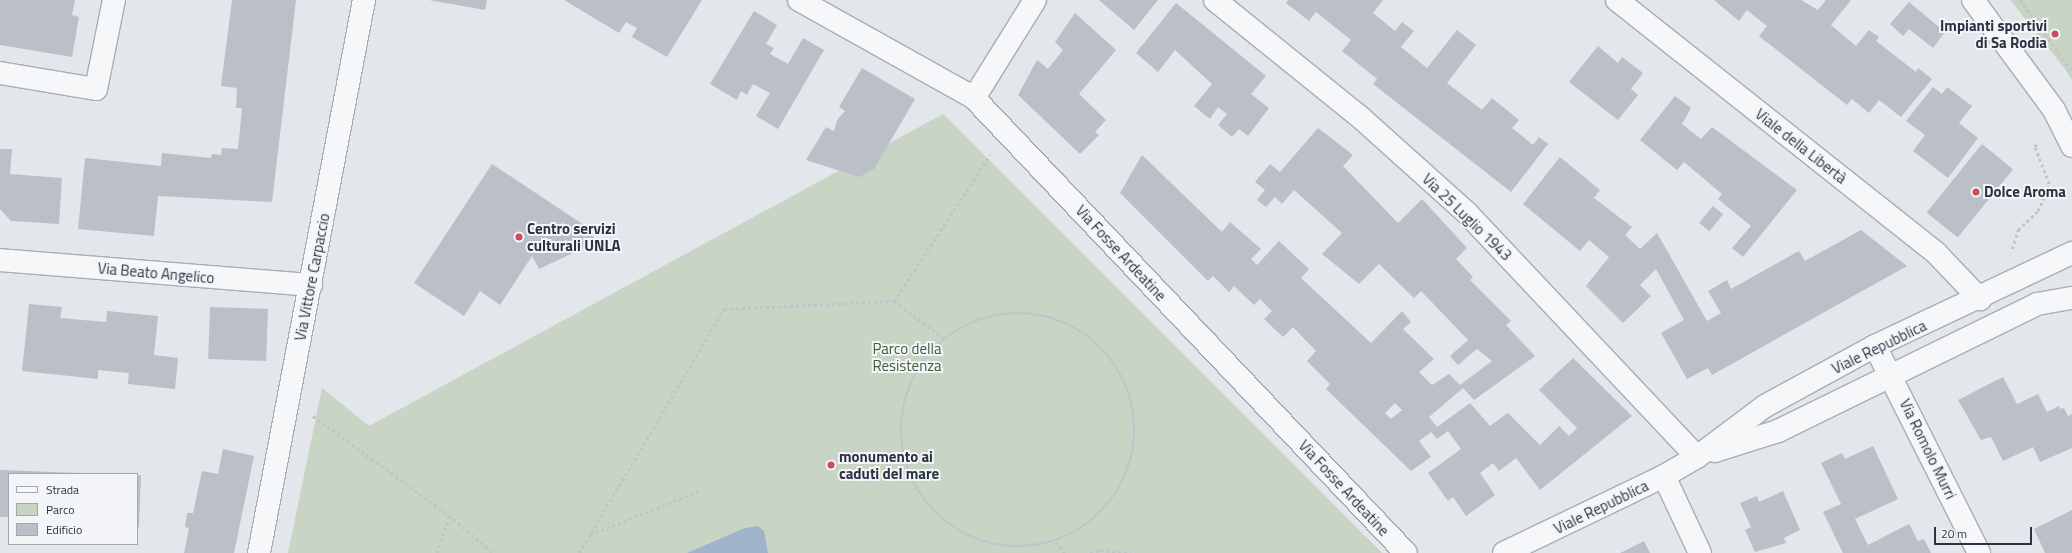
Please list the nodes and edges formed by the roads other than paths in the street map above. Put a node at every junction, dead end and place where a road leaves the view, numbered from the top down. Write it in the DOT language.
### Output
graph roads {
  1 [pos="114,0"];
  2 [pos="364,0"];
  3 [pos="799,0"];
  4 [pos="1035,0"];
  5 [pos="1215,0"];
  6 [pos="1616,0"];
  7 [pos="1973,0"];
  8 [pos="0,74"];
  9 [pos="974,98"];
  10 [pos="2072,144"];
  11 [pos="2072,253"];
  12 [pos="0,260"];
  13 [pos="311,285"];
  14 [pos="2072,298"];
  15 [pos="1980,299"];
  16 [pos="1875,346"];
  17 [pos="1890,374"];
  18 [pos="1697,457"];
  19 [pos="1664,476"];
  20 [pos="259,553"];
  21 [pos="1406,553"];
  22 [pos="1504,553"];
  23 [pos="1700,553"];
  24 [pos="1980,553"];
  1 -- 8 [label="street"];
  2 -- 13 [label="street, Via Vittore Carpaccio"];
  3 -- 9 [label="street, Via Fosse Ardeatine"];
  4 -- 9 [label="street"];
  5 -- 18 [label="street, Via 25 Luglio 1943"];
  6 -- 15 [label="street, Viale della Libertà"];
  7 -- 10 [label="street"];
  9 -- 21 [label="street, Via Fosse Ardeatine"];
  11 -- 15 [label="street, Viale Repubblica"];
  12 -- 13 [label="street, Via Beato Angelico"];
  13 -- 20 [label="street, Via Vittore Carpaccio"];
  14 -- 17 [label="street, Viale Repubblica"];
  15 -- 16 [label="street, Viale Repubblica"];
  16 -- 17 [label="street, Via Romolo Murri"];
  16 -- 18 [label="street, Viale Repubblica"];
  17 -- 18 [label="street, Viale Repubblica"];
  17 -- 24 [label="street, Via Romolo Murri"];
  18 -- 19 [label="street, Viale Repubblica"];
  19 -- 22 [label="street, Viale Repubblica"];
  19 -- 23 [label="street"];
}
